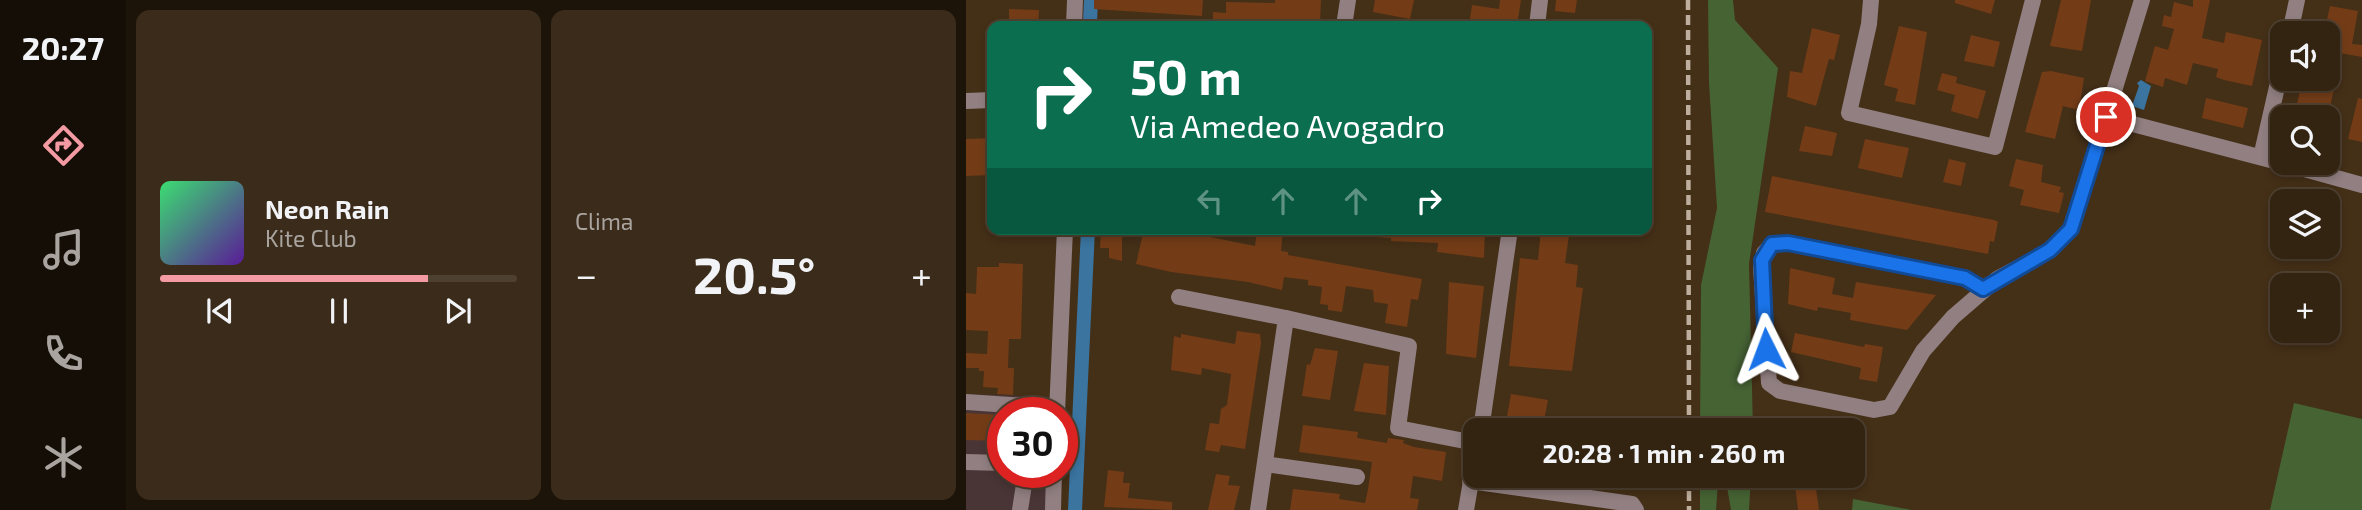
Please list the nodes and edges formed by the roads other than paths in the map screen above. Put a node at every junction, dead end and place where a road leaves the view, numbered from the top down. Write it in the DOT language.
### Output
graph roads {
  1 [pos="1075,0"];
  2 [pos="1348,0"];
  3 [pos="1540,0"];
  4 [pos="1871,0"];
  5 [pos="2033,0"];
  6 [pos="2142,0"];
  7 [pos="2297,0"];
  8 [pos="1073,21"];
  9 [pos="1344,21"];
  10 [pos="1538,21"];
  11 [pos="2293,21"];
  12 [pos="2276,91"];
  13 [pos="987,100"];
  14 [pos="966,101"];
  15 [pos="2106,117"];
  16 [pos="2260,157"];
  17 [pos="2270,160"];
  18 [pos="2326,175"];
  19 [pos="2362,185"];
  20 [pos="1065,235"];
  21 [pos="1509,235"];
  22 [pos="1983,289"];
  23 [pos="1179,297"];
  24 [pos="1286,318"];
  25 [pos="1058,397"];
  26 [pos="966,402"];
  27 [pos="987,405"];
  28 [pos="1482,418"];
  29 [pos="1463,441"];
  30 [pos="966,462"];
  31 [pos="987,463"];
  32 [pos="1265,464"];
  33 [pos="1357,477"];
  34 [pos="1022,488"];
  35 [pos="1054,488"];
  36 [pos="1469,488"];
  37 [pos="1519,488"];
  38 [pos="1020,510"];
  39 [pos="1053,510"];
  40 [pos="1258,510"];
  41 [pos="1466,510"];
  42 [pos="1636,510"];
  1 -- 8 [label="street"];
  2 -- 9 [label="street"];
  3 -- 10 [label="street"];
  4 -- 5 [label="street"];
  6 -- 15 [label="street"];
  7 -- 11 [label="street"];
  12 -- 16 [label="street"];
  13 -- 14 [label="street"];
  15 -- 16 [label="street"];
  15 -- 22 [label="street"];
  16 -- 17 [label="street"];
  18 -- 19 [label="street"];
  20 -- 25 [label="street"];
  21 -- 28 [label="street"];
  22 -- 22 [label="street"];
  23 -- 24 [label="street"];
  24 -- 29 [label="street"];
  24 -- 32 [label="street"];
  26 -- 27 [label="street"];
  30 -- 31 [label="street"];
  32 -- 33 [label="street"];
  32 -- 40 [label="street"];
  34 -- 38 [label="street"];
  35 -- 39 [label="street"];
  36 -- 41 [label="street"];
  37 -- 42 [label="street"];
}
